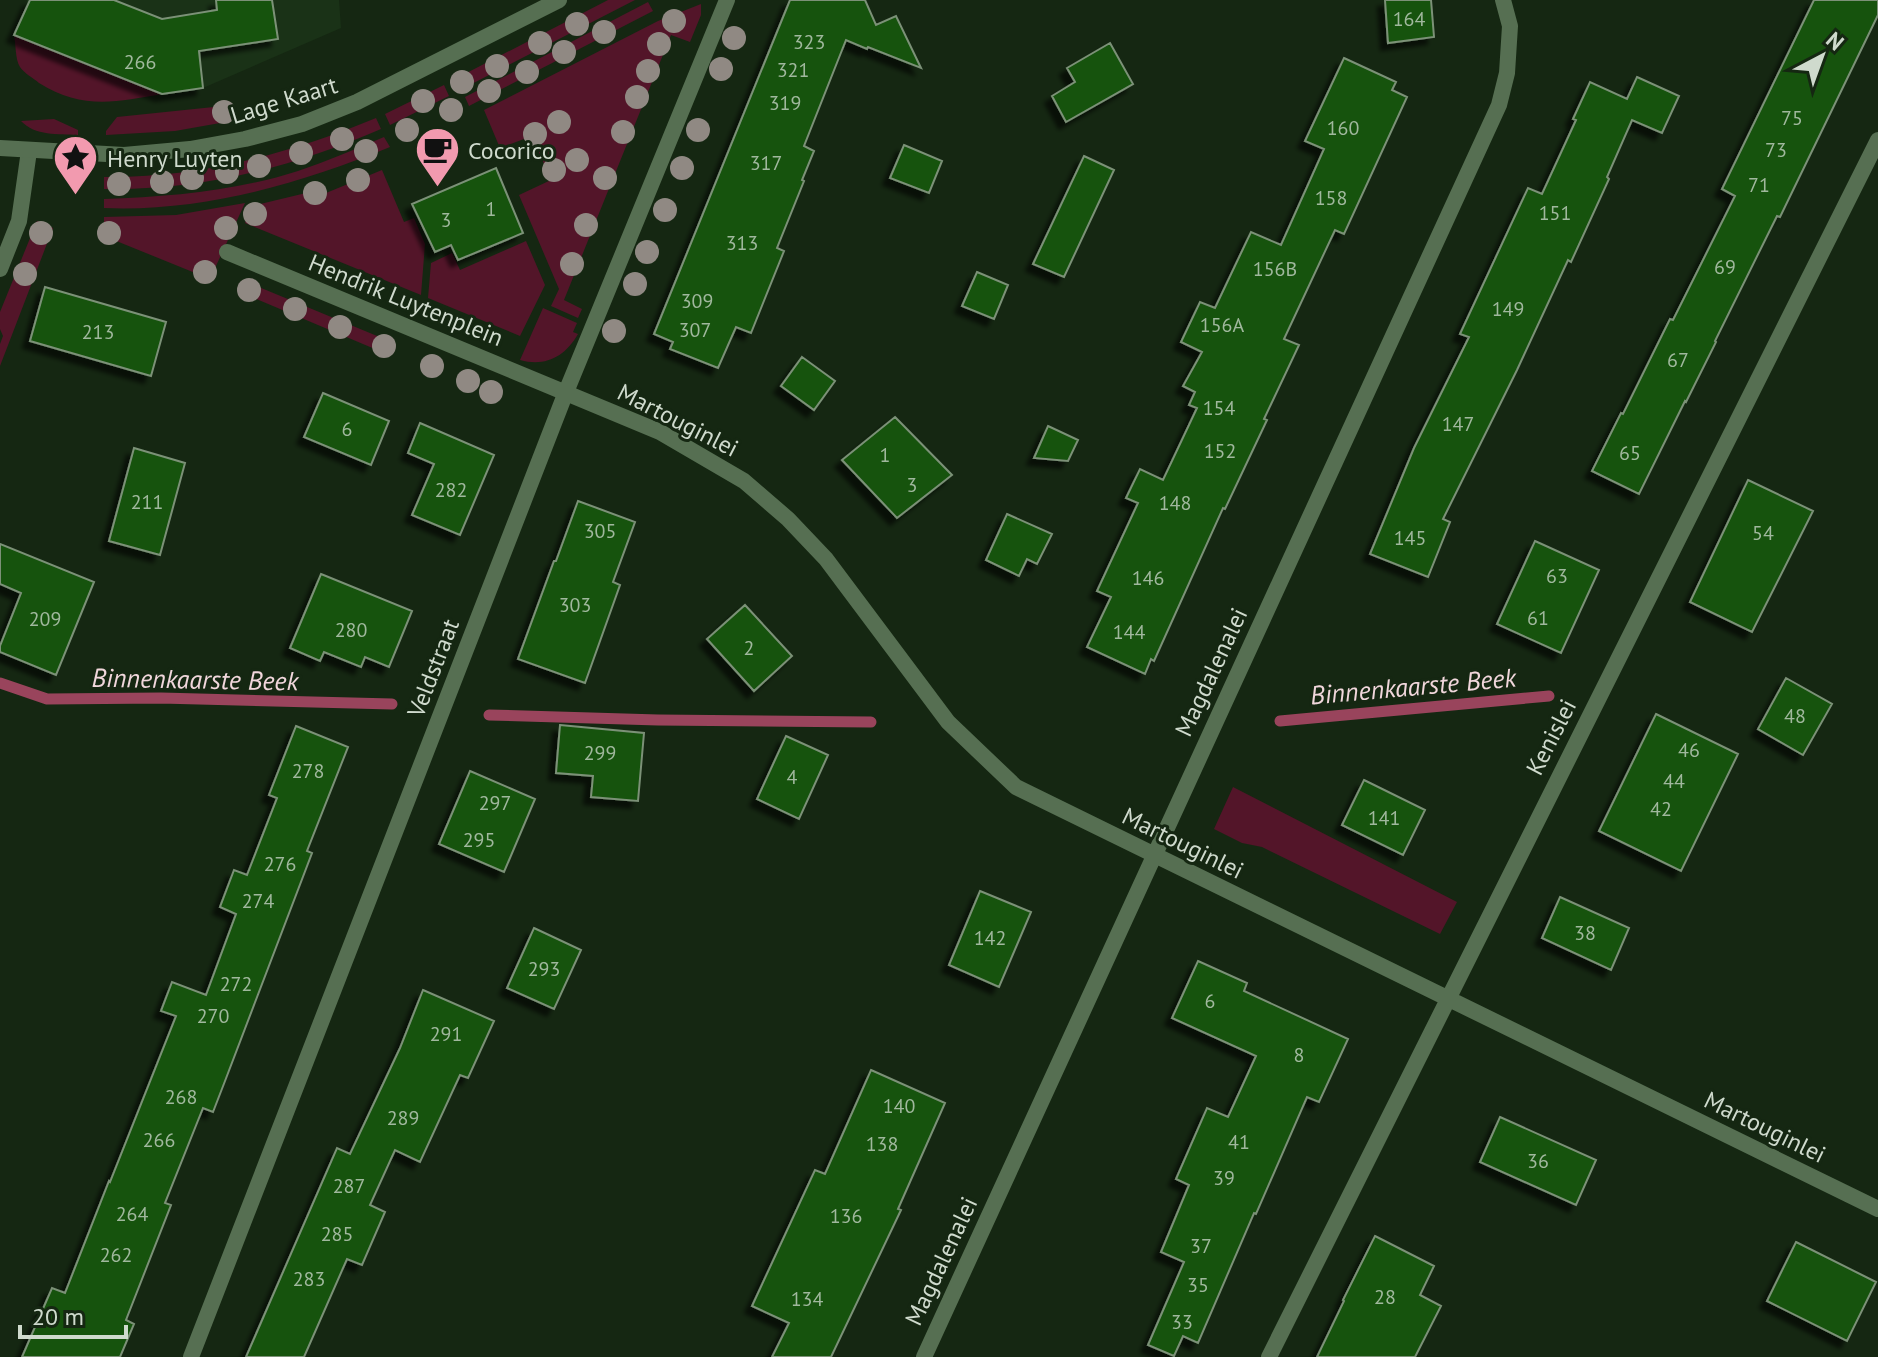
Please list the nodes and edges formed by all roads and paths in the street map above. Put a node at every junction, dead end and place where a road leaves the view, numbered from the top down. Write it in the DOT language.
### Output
graph roads {
  1 [pos="559,0"];
  2 [pos="727,0"];
  3 [pos="1503,0"];
  4 [pos="1878,140"];
  5 [pos="0,148"];
  6 [pos="29,151"];
  7 [pos="227,252"];
  8 [pos="0,269"];
  9 [pos="566,392"];
  10 [pos="1154,855"];
  11 [pos="1447,999"];
  12 [pos="1878,1209"];
  13 [pos="191,1357"];
  14 [pos="924,1357"];
  15 [pos="1269,1357"];
  1 -- 6 [label="street, Lage Kaart"];
  2 -- 9 [label="street, Veldstraat"];
  3 -- 10 [label="street, Magdalenalei"];
  4 -- 11 [label="street, Kenislei"];
  5 -- 6 [label="street, Lage Kaart"];
  6 -- 8 [label="street"];
  7 -- 9 [label="street, Hendrik Luytenplein"];
  9 -- 10 [label="street, Martouginlei"];
  9 -- 13 [label="street, Veldstraat"];
  10 -- 11 [label="street, Martouginlei"];
  10 -- 14 [label="street, Magdalenalei"];
  11 -- 12 [label="street, Martouginlei"];
  11 -- 15 [label="street, Kenislei"];
}
